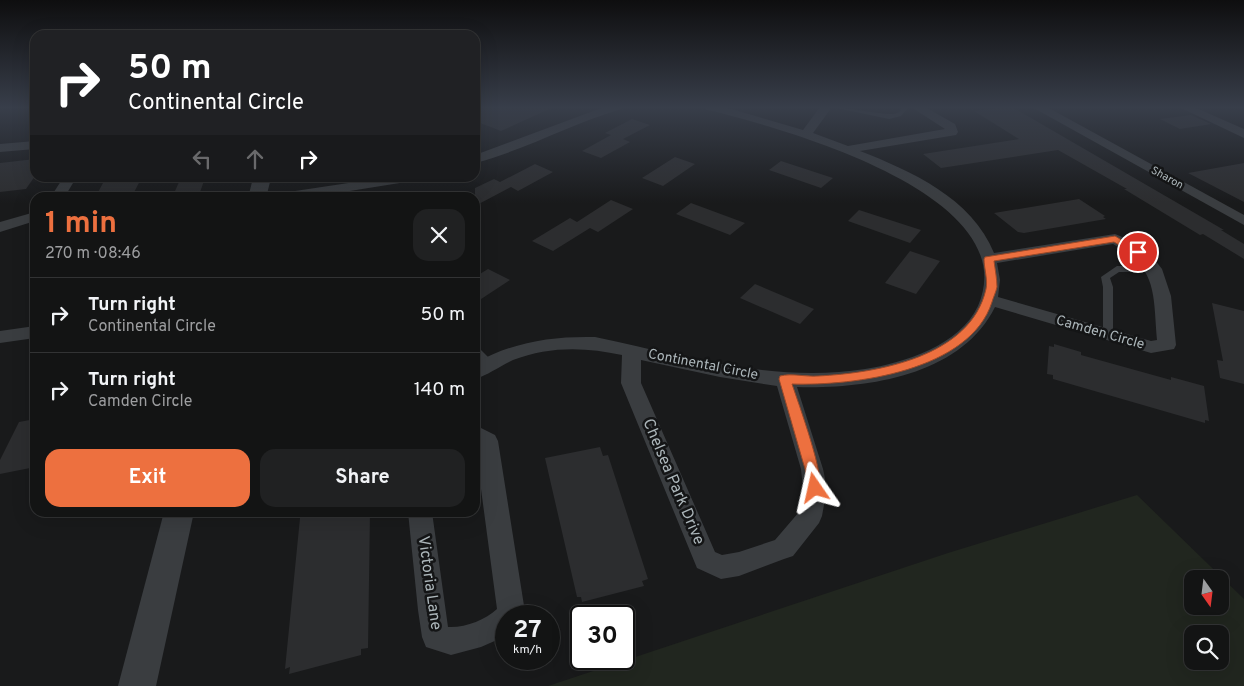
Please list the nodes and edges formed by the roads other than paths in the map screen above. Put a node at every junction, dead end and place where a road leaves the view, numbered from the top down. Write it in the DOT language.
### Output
graph roads {
  1 [pos="531,139"];
  2 [pos="816,139"];
  3 [pos="911,139"];
  4 [pos="1096,139"];
  5 [pos="30,145"];
  6 [pos="0,148"];
  7 [pos="848,151"];
  8 [pos="480,157"];
  9 [pos="312,182"];
  10 [pos="380,182"];
  11 [pos="260,185"];
  12 [pos="314,192"];
  13 [pos="30,218"];
  14 [pos="1244,221"];
  15 [pos="0,227"];
  16 [pos="988,259"];
  17 [pos="1154,269"];
  18 [pos="989,300"];
  19 [pos="30,333"];
  20 [pos="1108,335"];
  21 [pos="0,337"];
  22 [pos="632,350"];
  23 [pos="481,368"];
  24 [pos="785,379"];
  25 [pos="480,436"];
  26 [pos="178,517"];
  27 [pos="421,517"];
  28 [pos="510,605"];
  29 [pos="495,628"];
  30 [pos="137,686"];
  1 -- 8 [label="street"];
  2 -- 7 [label="street, Continental Circle"];
  3 -- 7 [label="street"];
  4 -- 14 [label="street, Sharon"];
  5 -- 6 [label="street"];
  7 -- 16 [label="street, Continental Circle"];
  9 -- 11 [label="street"];
  10 -- 12 [label="street"];
  13 -- 15 [label="street"];
  16 -- 17 [label="street, Camden Circle"];
  16 -- 18 [label="street, Continental Circle"];
  17 -- 20 [label="lane"];
  17 -- 20 [label="street, Camden Circle"];
  18 -- 20 [label="street, Camden Circle"];
  18 -- 24 [label="street, Continental Circle"];
  19 -- 21 [label="street"];
  22 -- 23 [label="street, Continental Circle"];
  22 -- 24 [label="street, Continental Circle"];
  22 -- 24 [label="street, Chelsea Park Drive"];
  25 -- 28 [label="street"];
  26 -- 30 [label="street"];
  27 -- 29 [label="street, Victoria Lane"];
}
